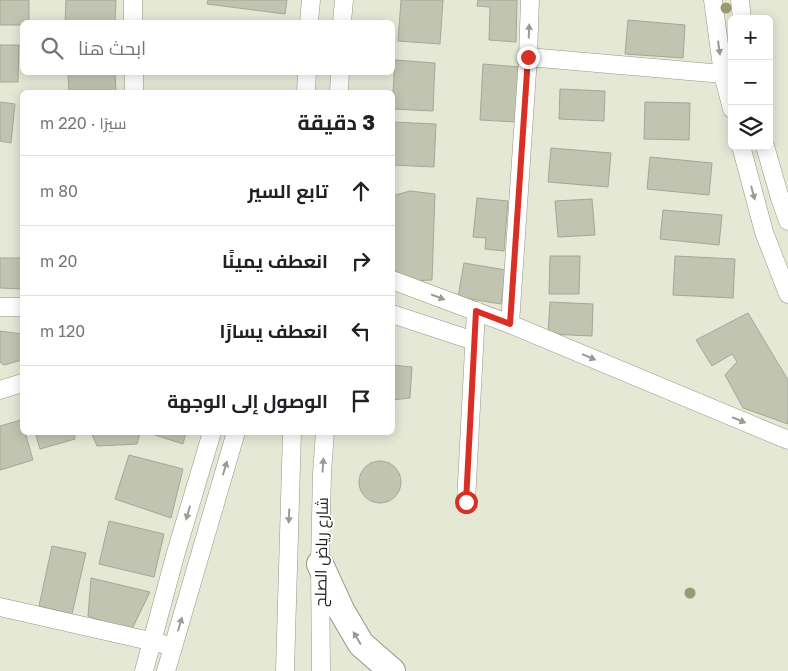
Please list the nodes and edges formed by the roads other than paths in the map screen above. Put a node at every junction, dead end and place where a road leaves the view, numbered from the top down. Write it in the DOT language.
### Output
graph roads {
  1 [pos="133,0"];
  2 [pos="311,0"];
  3 [pos="344,0"];
  4 [pos="530,0"];
  5 [pos="713,0"];
  6 [pos="740,0"];
  7 [pos="742,15"];
  8 [pos="133,20"];
  9 [pos="310,20"];
  10 [pos="342,20"];
  11 [pos="528,57"];
  12 [pos="723,74"];
  13 [pos="134,75"];
  14 [pos="307,75"];
  15 [pos="340,75"];
  16 [pos="134,90"];
  17 [pos="306,90"];
  18 [pos="339,90"];
  19 [pos="731,105"];
  20 [pos="742,150"];
  21 [pos="766,150"];
  22 [pos="788,221"];
  23 [pos="395,281"];
  24 [pos="788,294"];
  25 [pos="0,307"];
  26 [pos="20,307"];
  27 [pos="476,311"];
  28 [pos="395,315"];
  29 [pos="510,324"];
  30 [pos="474,341"];
  31 [pos="20,384"];
  32 [pos="0,390"];
  33 [pos="211,435"];
  34 [pos="235,435"];
  35 [pos="292,435"];
  36 [pos="325,435"];
  37 [pos="788,440"];
  38 [pos="466,502"];
  39 [pos="320,564"];
  40 [pos="0,607"];
  41 [pos="152,641"];
  42 [pos="173,647"];
  43 [pos="144,671"];
  44 [pos="166,671"];
  45 [pos="285,671"];
  46 [pos="320,671"];
  47 [pos="392,671"];
  1 -- 8 [label="street"];
  2 -- 9 [label="street"];
  3 -- 10 [label="street"];
  11 -- 4 [label="street, one-way"];
  5 -- 12 [label="street, one-way"];
  6 -- 7 [label="street"];
  11 -- 12 [label="street"];
  11 -- 29 [label="street"];
  12 -- 19 [label="street"];
  13 -- 16 [label="street"];
  14 -- 17 [label="street"];
  15 -- 18 [label="street"];
  20 -- 24 [label="street, one-way"];
  21 -- 22 [label="street"];
  23 -- 27 [label="street, one-way"];
  25 -- 26 [label="street"];
  27 -- 29 [label="street"];
  27 -- 30 [label="street"];
  28 -- 30 [label="street"];
  29 -- 37 [label="street, one-way"];
  30 -- 38 [label="street"];
  31 -- 32 [label="street"];
  33 -- 41 [label="street, one-way"];
  42 -- 34 [label="street, one-way"];
  35 -- 45 [label="street, شارع رياض الصلح, one-way"];
  39 -- 36 [label="street, شارع رياض الصلح, one-way"];
  39 -- 46 [label="street, شارع رياض الصلح"];
  47 -- 39 [label="highway, one-way"];
  40 -- 41 [label="street"];
  41 -- 42 [label="street"];
  41 -- 43 [label="street"];
  42 -- 44 [label="street"];
}
